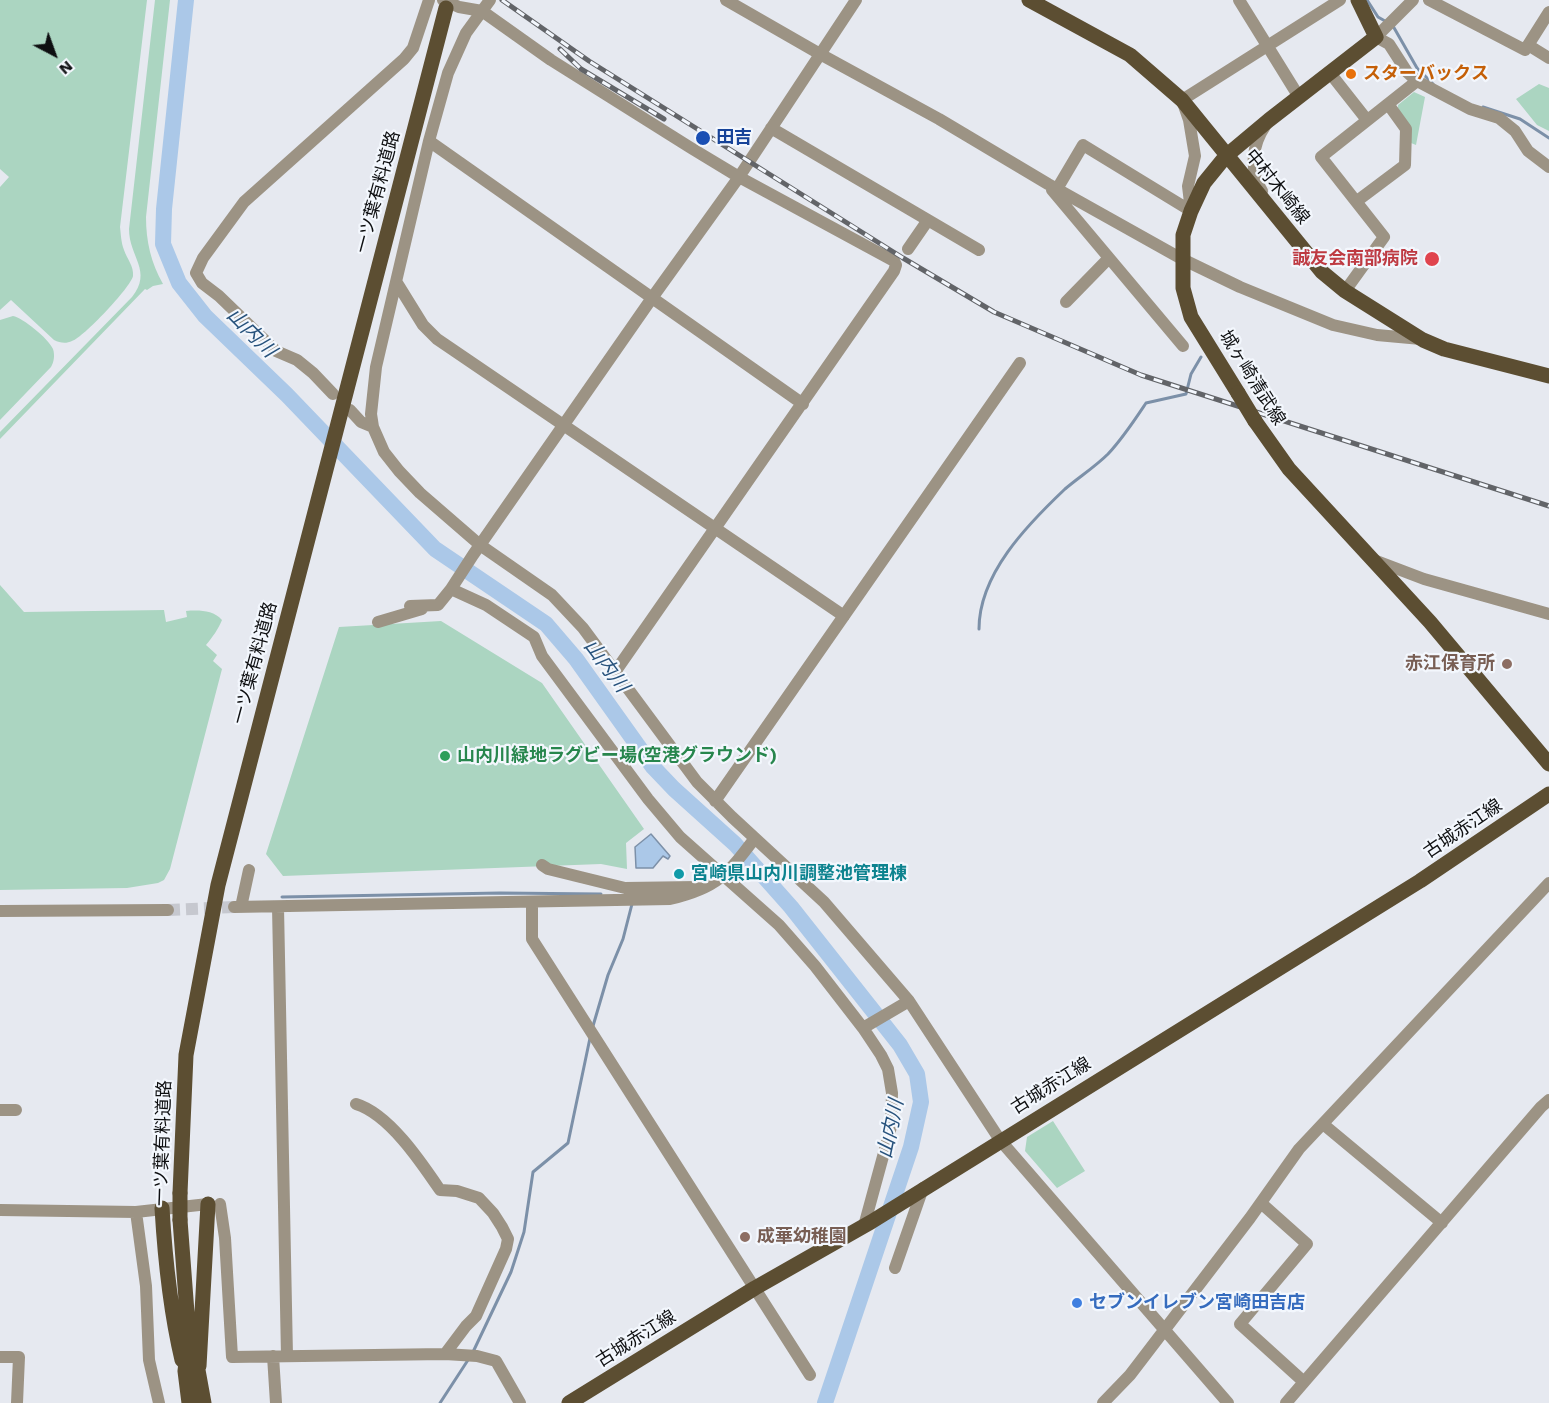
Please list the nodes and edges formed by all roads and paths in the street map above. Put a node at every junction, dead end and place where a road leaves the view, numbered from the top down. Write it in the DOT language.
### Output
graph roads {
  1 [pos="429,0"];
  2 [pos="490,0"];
  3 [pos="726,0"];
  4 [pos="856,0"];
  5 [pos="1239,0"];
  6 [pos="1340,0"];
  7 [pos="1359,0"];
  8 [pos="1413,0"];
  9 [pos="1429,0"];
  10 [pos="1041,2"];
  11 [pos="445,4"];
  12 [pos="482,12"];
  13 [pos="1549,12"];
  14 [pos="1384,28"];
  15 [pos="1267,45"];
  16 [pos="1528,45"];
  17 [pos="820,54"];
  18 [pos="1548,62"];
  19 [pos="1330,74"];
  20 [pos="1417,81"];
  21 [pos="1299,97"];
  22 [pos="1182,100"];
  23 [pos="1388,104"];
  24 [pos="1269,120"];
  25 [pos="1367,120"];
  26 [pos="771,128"];
  27 [pos="429,141"];
  28 [pos="1226,156"];
  29 [pos="1549,167"];
  30 [pos="740,177"];
  31 [pos="1052,187"];
  32 [pos="1357,201"];
  33 [pos="1191,211"];
  34 [pos="1274,214"];
  35 [pos="928,220"];
  36 [pos="908,249"];
  37 [pos="979,250"];
  38 [pos="1109,258"];
  39 [pos="1182,259"];
  40 [pos="397,283"];
  41 [pos="1345,291"];
  42 [pos="652,297"];
  43 [pos="1066,302"];
  44 [pos="1422,340"];
  45 [pos="1183,346"];
  46 [pos="1020,363"];
  47 [pos="1549,376"];
  48 [pos="333,394"];
  49 [pos="803,404"];
  50 [pos="345,413"];
  51 [pos="564,426"];
  52 [pos="373,427"];
  53 [pos="715,530"];
  54 [pos="476,550"];
  55 [pos="1374,560"];
  56 [pos="453,586"];
  57 [pos="438,605"];
  58 [pos="411,606"];
  59 [pos="1549,614"];
  60 [pos="844,616"];
  61 [pos="378,622"];
  62 [pos="615,672"];
  63 [pos="1549,764"];
  64 [pos="1549,794"];
  65 [pos="715,801"];
  66 [pos="752,841"];
  67 [pos="542,865"];
  68 [pos="249,870"];
  69 [pos="726,873"];
  70 [pos="1549,883"];
  71 [pos="698,891"];
  72 [pos="532,903"];
  73 [pos="278,907"];
  74 [pos="0,910"];
  75 [pos="168,910"];
  76 [pos="909,1001"];
  77 [pos="863,1028"];
  78 [pos="1549,1100"];
  79 [pos="356,1104"];
  80 [pos="0,1110"];
  81 [pos="16,1110"];
  82 [pos="1323,1124"];
  83 [pos="1000,1140"];
  84 [pos="919,1190"];
  85 [pos="1261,1203"];
  86 [pos="214,1204"];
  87 [pos="162,1208"];
  88 [pos="0,1209"];
  89 [pos="136,1212"];
  90 [pos="1442,1223"];
  91 [pos="867,1224"];
  92 [pos="895,1268"];
  93 [pos="755,1288"];
  94 [pos="1164,1329"];
  95 [pos="445,1353"];
  96 [pos="273,1356"];
  97 [pos="287,1356"];
  98 [pos="0,1357"];
  99 [pos="192,1369"];
  100 [pos="810,1375"];
  101 [pos="1304,1382"];
  102 [pos="17,1403"];
  103 [pos="159,1403"];
  104 [pos="189,1403"];
  105 [pos="204,1403"];
  106 [pos="276,1403"];
  107 [pos="520,1403"];
  108 [pos="569,1403"];
  109 [pos="1103,1403"];
  110 [pos="1228,1403"];
  111 [pos="1286,1403"];
  1 -- 48 [label="street"];
  2 -- 12 [label="street"];
  3 -- 17 [label="street"];
  4 -- 17 [label="street"];
  5 -- 15 [label="street"];
  6 -- 15 [label="street"];
  7 -- 14 [label="main road"];
  8 -- 14 [label="street"];
  9 -- 16 [label="street"];
  10 -- 22 [label="main road, 中村木崎線"];
  11 -- 12 [label="street"];
  11 -- 50 [label="main road, 一ツ葉有料道路"];
  12 -- 27 [label="street"];
  12 -- 30 [label="street"];
  13 -- 16 [label="street"];
  14 -- 19 [label="main road, 城ヶ崎清武線"];
  14 -- 20 [label="street"];
  15 -- 21 [label="street"];
  15 -- 22 [label="street"];
  16 -- 18 [label="street"];
  17 -- 26 [label="street"];
  17 -- 31 [label="street"];
  19 -- 21 [label="main road, 城ヶ崎清武線"];
  19 -- 25 [label="street"];
  20 -- 23 [label="street"];
  20 -- 29 [label="street"];
  21 -- 24 [label="main road, 城ヶ崎清武線"];
  22 -- 28 [label="main road, 中村木崎線"];
  22 -- 33 [label="street"];
  23 -- 25 [label="street"];
  23 -- 32 [label="street"];
  24 -- 28 [label="main road, 城ヶ崎清武線"];
  24 -- 34 [label="street"];
  25 -- 32 [label="street"];
  26 -- 30 [label="street"];
  26 -- 35 [label="street"];
  27 -- 40 [label="street"];
  27 -- 42 [label="street"];
  28 -- 33 [label="main road, 城ヶ崎清武線"];
  28 -- 34 [label="main road, 中村木崎線"];
  30 -- 42 [label="street"];
  30 -- 49 [label="street"];
  31 -- 33 [label="street"];
  31 -- 38 [label="street"];
  31 -- 39 [label="street"];
  32 -- 41 [label="street"];
  33 -- 39 [label="main road, 城ヶ崎清武線"];
  34 -- 41 [label="main road, 中村木崎線"];
  35 -- 36 [label="street"];
  35 -- 37 [label="street"];
  38 -- 43 [label="street"];
  38 -- 45 [label="street"];
  39 -- 44 [label="street"];
  39 -- 55 [label="main road, 城ヶ崎清武線, bridge"];
  40 -- 51 [label="street"];
  40 -- 52 [label="street"];
  41 -- 44 [label="main road, 中村木崎線"];
  42 -- 49 [label="street"];
  42 -- 51 [label="street"];
  44 -- 47 [label="main road, 中村木崎線"];
  46 -- 60 [label="street"];
  49 -- 53 [label="street"];
  50 -- 52 [label="street"];
  50 -- 99 [label="main road, 一ツ葉有料道路, bridge"];
  51 -- 53 [label="street"];
  51 -- 54 [label="street"];
  52 -- 54 [label="street"];
  53 -- 60 [label="street"];
  53 -- 62 [label="street"];
  54 -- 56 [label="street"];
  54 -- 62 [label="street"];
  55 -- 59 [label="street"];
  55 -- 63 [label="main road, 城ヶ崎清武線"];
  56 -- 57 [label="street"];
  56 -- 69 [label="street"];
  57 -- 58 [label="street"];
  57 -- 61 [label="street"];
  60 -- 65 [label="street"];
  62 -- 65 [label="street"];
  64 -- 83 [label="main road, 古城赤江線"];
  65 -- 66 [label="street"];
  66 -- 69 [label="street"];
  66 -- 76 [label="street"];
  67 -- 71 [label="street"];
  68 -- 73 [label="street"];
  69 -- 71 [label="street"];
  69 -- 77 [label="street"];
  70 -- 82 [label="street"];
  71 -- 72 [label="street"];
  72 -- 73 [label="street"];
  72 -- 93 [label="street"];
  73 -- 97 [label="street"];
  74 -- 75 [label="street"];
  76 -- 77 [label="street"];
  76 -- 83 [label="street"];
  77 -- 91 [label="street"];
  78 -- 90 [label="street"];
  79 -- 95 [label="street"];
  80 -- 81 [label="street"];
  82 -- 85 [label="street"];
  82 -- 90 [label="street"];
  83 -- 84 [label="main road, 古城赤江線"];
  83 -- 94 [label="street"];
  84 -- 91 [label="main road, 古城赤江線"];
  84 -- 92 [label="street"];
  85 -- 94 [label="street"];
  85 -- 101 [label="street"];
  86 -- 87 [label="street"];
  86 -- 96 [label="street"];
  86 -- 99 [label="main road"];
  87 -- 89 [label="street"];
  87 -- 99 [label="main road"];
  88 -- 89 [label="street"];
  89 -- 103 [label="street"];
  90 -- 101 [label="street"];
  91 -- 93 [label="main road, 古城赤江線"];
  93 -- 100 [label="street"];
  93 -- 108 [label="main road, 古城赤江線"];
  94 -- 109 [label="street"];
  94 -- 110 [label="street"];
  95 -- 97 [label="street"];
  95 -- 107 [label="street"];
  96 -- 97 [label="street"];
  96 -- 106 [label="street"];
  98 -- 102 [label="street"];
  99 -- 104 [label="main road, 一ツ葉有料道路"];
  99 -- 105 [label="main road, 一ツ葉有料道路"];
  101 -- 111 [label="street"];
}
